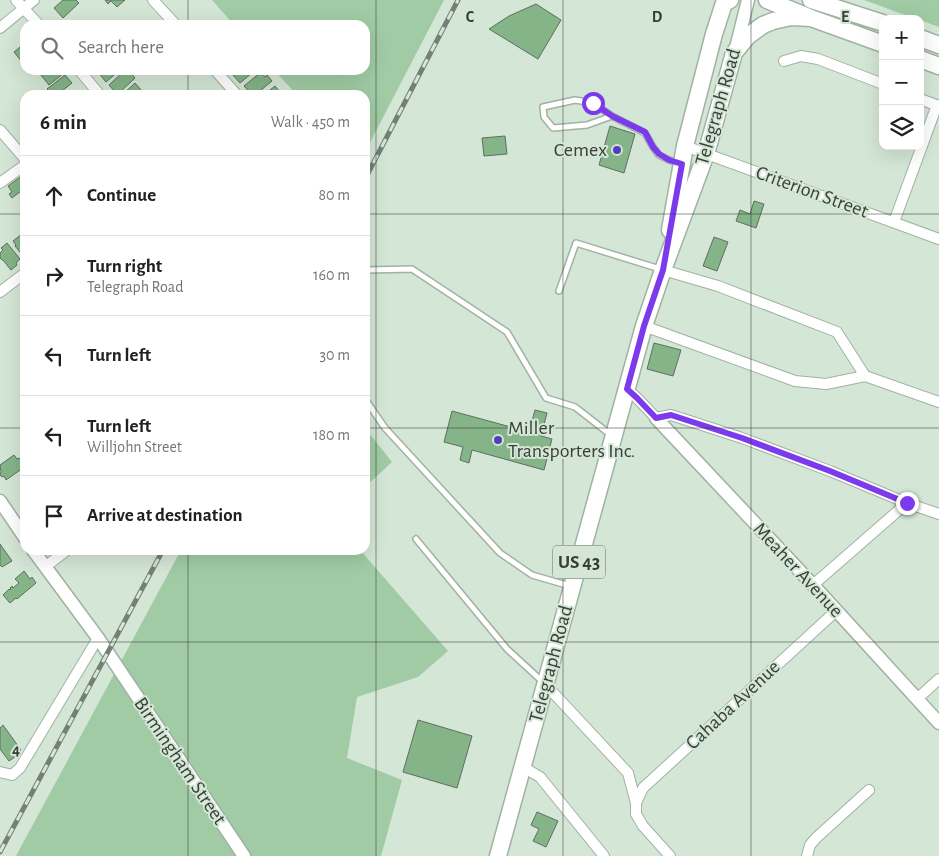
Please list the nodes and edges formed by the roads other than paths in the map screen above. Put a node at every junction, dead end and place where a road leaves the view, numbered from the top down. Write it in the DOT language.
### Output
graph roads {
  1 [pos="16,0"];
  2 [pos="34,0"];
  3 [pos="154,0"];
  4 [pos="748,0"];
  5 [pos="767,0"];
  6 [pos="814,0"];
  7 [pos="726,1"];
  8 [pos="24,8"];
  9 [pos="811,18"];
  10 [pos="35,20"];
  11 [pos="172,20"];
  12 [pos="879,23"];
  13 [pos="0,28"];
  14 [pos="924,39"];
  15 [pos="879,43"];
  16 [pos="939,45"];
  17 [pos="734,53"];
  18 [pos="923,60"];
  19 [pos="784,61"];
  20 [pos="939,66"];
  21 [pos="83,75"];
  22 [pos="219,75"];
  23 [pos="879,82"];
  24 [pos="96,90"];
  25 [pos="233,90"];
  26 [pos="924,101"];
  27 [pos="938,106"];
  28 [pos="612,116"];
  29 [pos="0,130"];
  30 [pos="685,146"];
  31 [pos="20,153"];
  32 [pos="706,154"];
  33 [pos="682,164"];
  34 [pos="20,169"];
  35 [pos="0,183"];
  36 [pos="894,222"];
  37 [pos="939,239"];
  38 [pos="370,270"];
  39 [pos="663,270"];
  40 [pos="20,277"];
  41 [pos="559,291"];
  42 [pos="0,292"];
  43 [pos="644,326"];
  44 [pos="865,376"];
  45 [pos="627,389"];
  46 [pos="939,402"];
  47 [pos="370,406"];
  48 [pos="656,418"];
  49 [pos="614,437"];
  50 [pos="0,502"];
  51 [pos="907,503"];
  52 [pos="939,514"];
  53 [pos="20,531"];
  54 [pos="416,540"];
  55 [pos="37,555"];
  56 [pos="61,555"];
  57 [pos="45,567"];
  58 [pos="813,585"];
  59 [pos="573,587"];
  60 [pos="836,610"];
  61 [pos="98,638"];
  62 [pos="939,679"];
  63 [pos="546,685"];
  64 [pos="917,699"];
  65 [pos="939,723"];
  66 [pos="523,766"];
  67 [pos="0,772"];
  68 [pos="628,773"];
  69 [pos="642,788"];
  70 [pos="869,790"];
  71 [pos="636,803"];
  72 [pos="244,856"];
  73 [pos="498,856"];
  74 [pos="604,856"];
  75 [pos="670,856"];
  76 [pos="807,856"];
  1 -- 8 [label="street"];
  2 -- 8 [label="street"];
  3 -- 11 [label="street"];
  4 -- 17 [label="street, Telegraph Road"];
  5 -- 9 [label="main road"];
  6 -- 12 [label="main road"];
  7 -- 30 [label="main road, Telegraph Road / US 43"];
  8 -- 10 [label="street"];
  8 -- 13 [label="street"];
  9 -- 15 [label="main road"];
  9 -- 17 [label="main road"];
  14 -- 16 [label="main road"];
  17 -- 32 [label="main road, Telegraph Road / US 43"];
  18 -- 20 [label="main road"];
  19 -- 23 [label="street"];
  21 -- 24 [label="street"];
  22 -- 25 [label="street"];
  26 -- 27 [label="street"];
  27 -- 36 [label="street"];
  28 -- 28 [label="lane"];
  28 -- 33 [label="lane"];
  29 -- 31 [label="street"];
  30 -- 32 [label="street, Criterion Street"];
  30 -- 33 [label="main road, Telegraph Road / US 43"];
  32 -- 36 [label="street, Criterion Street"];
  32 -- 39 [label="main road, Telegraph Road / US 43"];
  33 -- 39 [label="main road, Telegraph Road / US 43"];
  34 -- 35 [label="street"];
  36 -- 37 [label="street, Criterion Street"];
  38 -- 49 [label="lane"];
  39 -- 41 [label="lane"];
  39 -- 43 [label="main road, Telegraph Road / US 43"];
  39 -- 44 [label="street"];
  40 -- 42 [label="street"];
  43 -- 44 [label="street"];
  43 -- 45 [label="main road, Telegraph Road / US 43"];
  44 -- 46 [label="street"];
  45 -- 48 [label="street"];
  45 -- 49 [label="main road, Telegraph Road / US 43"];
  47 -- 59 [label="lane"];
  48 -- 51 [label="street"];
  48 -- 58 [label="street, Meaher Avenue"];
  49 -- 59 [label="main road, Telegraph Road / US 43"];
  50 -- 53 [label="street"];
  51 -- 52 [label="street"];
  51 -- 58 [label="street"];
  54 -- 63 [label="lane"];
  55 -- 57 [label="street, Birmingham Street"];
  56 -- 57 [label="street"];
  57 -- 61 [label="street, Birmingham Street"];
  58 -- 60 [label="street, Meaher Avenue"];
  59 -- 63 [label="main road, Telegraph Road / US 43"];
  60 -- 64 [label="street, Meaher Avenue"];
  60 -- 69 [label="street, Cahaba Avenue"];
  61 -- 67 [label="street"];
  61 -- 72 [label="street, Birmingham Street"];
  62 -- 64 [label="street"];
  63 -- 66 [label="main road, Telegraph Road / US 43"];
  63 -- 68 [label="street"];
  64 -- 65 [label="street, Meaher Avenue"];
  66 -- 73 [label="main road, Telegraph Road / US 43"];
  66 -- 74 [label="street"];
  68 -- 69 [label="street"];
  68 -- 71 [label="street"];
  69 -- 71 [label="street, Cahaba Avenue"];
  70 -- 76 [label="street"];
  71 -- 75 [label="street"];
}
